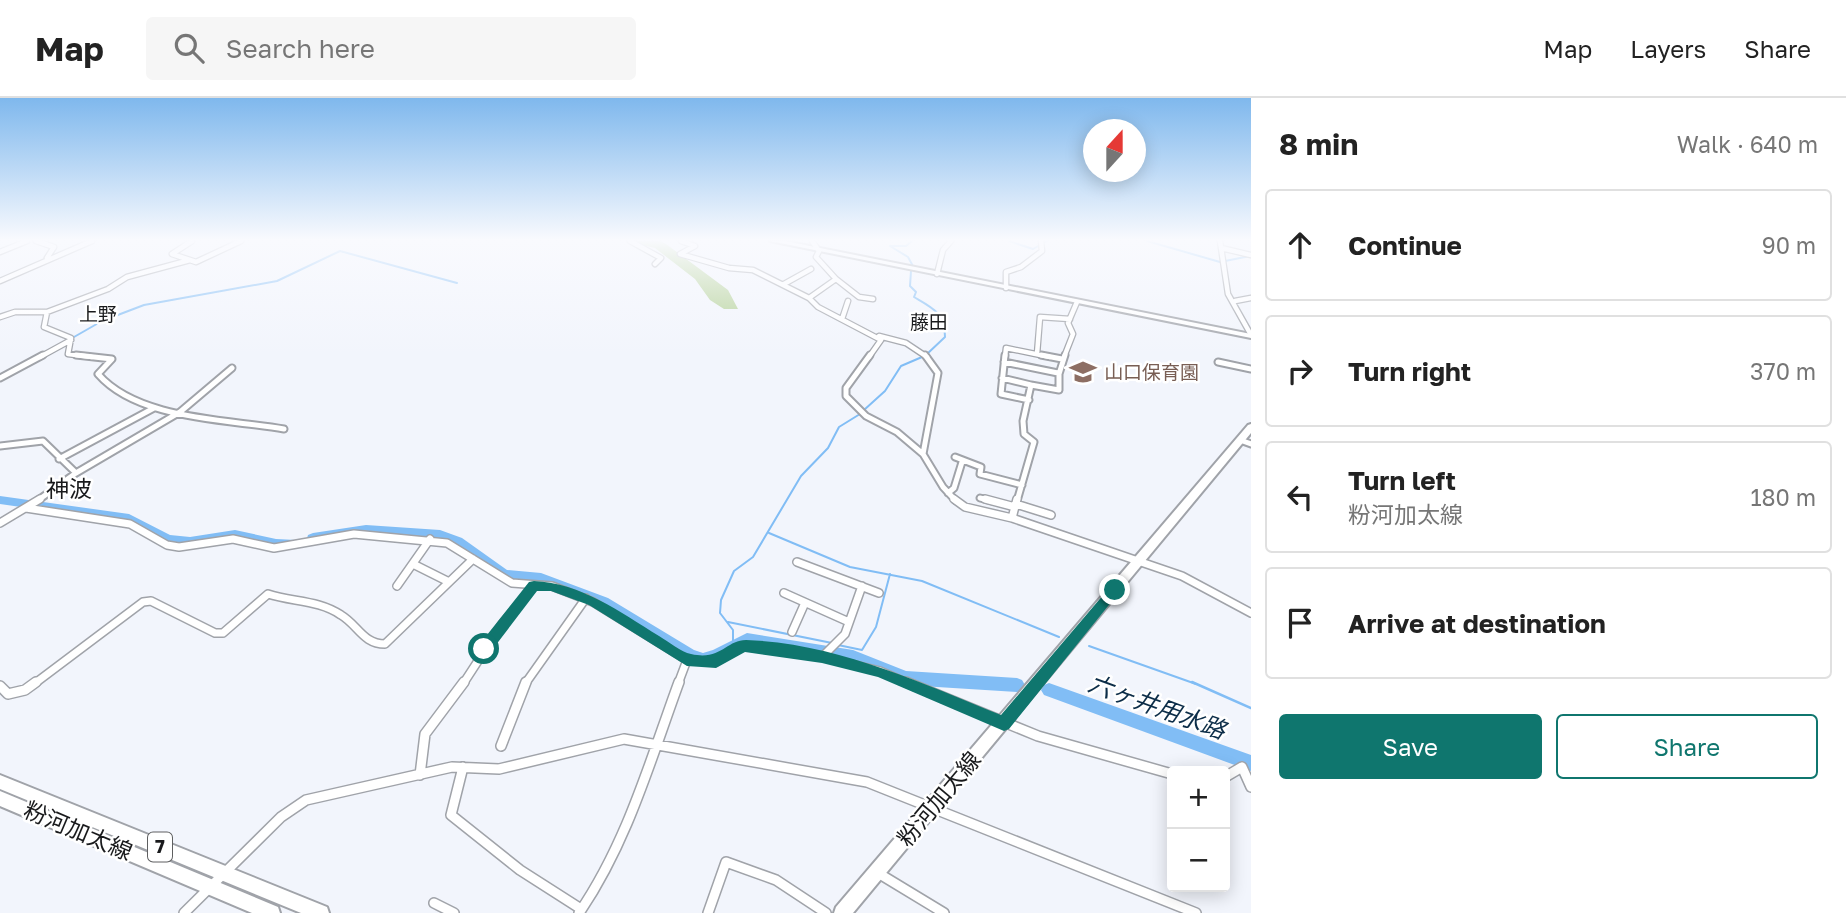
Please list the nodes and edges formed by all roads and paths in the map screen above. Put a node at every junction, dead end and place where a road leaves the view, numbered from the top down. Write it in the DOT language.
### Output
graph roads {
  1 [pos="124,279"];
  2 [pos="773,279"];
  3 [pos="793,279"];
  4 [pos="836,279"];
  5 [pos="962,279"];
  6 [pos="1006,279"];
  7 [pos="1226,279"];
  8 [pos="784,284"];
  9 [pos="1006,288"];
  10 [pos="809,298"];
  11 [pos="1251,298"];
  12 [pos="873,299"];
  13 [pos="848,300"];
  14 [pos="1077,302"];
  15 [pos="1235,302"];
  16 [pos="47,312"];
  17 [pos="0,317"];
  18 [pos="842,319"];
  19 [pos="1070,319"];
  20 [pos="874,336"];
  21 [pos="1251,336"];
  22 [pos="71,339"];
  23 [pos="1037,354"];
  24 [pos="1062,359"];
  25 [pos="1004,362"];
  26 [pos="1218,362"];
  27 [pos="232,368"];
  28 [pos="1251,369"];
  29 [pos="1058,373"];
  30 [pos="0,378"];
  31 [pos="1002,378"];
  32 [pos="1031,385"];
  33 [pos="1029,400"];
  34 [pos="154,408"];
  35 [pos="180,412"];
  36 [pos="1251,426"];
  37 [pos="284,429"];
  38 [pos="1246,442"];
  39 [pos="0,446"];
  40 [pos="923,454"];
  41 [pos="955,457"];
  42 [pos="59,459"];
  43 [pos="962,461"];
  44 [pos="76,472"];
  45 [pos="1022,485"];
  46 [pos="948,493"];
  47 [pos="980,498"];
  48 [pos="1016,505"];
  49 [pos="27,507"];
  50 [pos="1051,515"];
  51 [pos="1012,518"];
  52 [pos="0,523"];
  53 [pos="430,539"];
  54 [pos="473,559"];
  55 [pos="1139,561"];
  56 [pos="797,562"];
  57 [pos="413,564"];
  58 [pos="449,582"];
  59 [pos="397,586"];
  60 [pos="534,586"];
  61 [pos="862,586"];
  62 [pos="784,593"];
  63 [pos="879,593"];
  64 [pos="586,598"];
  65 [pos="804,605"];
  66 [pos="1251,613"];
  67 [pos="849,622"];
  68 [pos="792,632"];
  69 [pos="822,657"];
  70 [pos="687,660"];
  71 [pos="0,686"];
  72 [pos="1004,724"];
  73 [pos="658,744"];
  74 [pos="501,746"];
  75 [pos="463,767"];
  76 [pos="1247,769"];
  77 [pos="1167,773"];
  78 [pos="419,775"];
  79 [pos="1230,775"];
  80 [pos="0,782"];
  81 [pos="1251,787"];
  82 [pos="0,798"];
  83 [pos="933,806"];
  84 [pos="223,873"];
  85 [pos="877,873"];
  86 [pos="210,887"];
  87 [pos="435,903"];
  88 [pos="580,911"];
  89 [pos="184,913"];
  90 [pos="272,913"];
  91 [pos="321,913"];
  92 [pos="454,913"];
  93 [pos="708,913"];
  94 [pos="826,913"];
  95 [pos="842,913"];
  96 [pos="944,913"];
  97 [pos="1196,913"];
  1 -- 16 [label="street"];
  2 -- 8 [label="street"];
  3 -- 8 [label="street"];
  4 -- 10 [label="street"];
  4 -- 12 [label="street"];
  5 -- 9 [label="main road"];
  6 -- 9 [label="street"];
  7 -- 15 [label="street"];
  8 -- 10 [label="street"];
  9 -- 14 [label="main road"];
  10 -- 18 [label="street"];
  11 -- 15 [label="street"];
  13 -- 18 [label="street"];
  14 -- 19 [label="street"];
  14 -- 21 [label="main road"];
  15 -- 21 [label="street"];
  16 -- 17 [label="street"];
  16 -- 22 [label="street"];
  18 -- 20 [label="street"];
  19 -- 23 [label="street"];
  19 -- 24 [label="street"];
  20 -- 40 [label="street"];
  20 -- 40 [label="street"];
  22 -- 30 [label="street"];
  22 -- 34 [label="street"];
  23 -- 24 [label="street"];
  23 -- 25 [label="street"];
  24 -- 29 [label="street"];
  25 -- 29 [label="street"];
  25 -- 31 [label="street"];
  26 -- 28 [label="street"];
  27 -- 35 [label="street"];
  29 -- 32 [label="street"];
  31 -- 32 [label="street"];
  31 -- 33 [label="street"];
  32 -- 33 [label="street"];
  33 -- 45 [label="street"];
  34 -- 35 [label="street"];
  34 -- 42 [label="street"];
  35 -- 37 [label="street"];
  35 -- 44 [label="street"];
  36 -- 38 [label="main road, 粉河加太線"];
  38 -- 55 [label="main road, 粉河加太線"];
  39 -- 42 [label="street"];
  40 -- 46 [label="street"];
  41 -- 43 [label="street"];
  42 -- 44 [label="street"];
  43 -- 45 [label="street"];
  43 -- 46 [label="street"];
  44 -- 49 [label="street"];
  45 -- 48 [label="street"];
  46 -- 51 [label="street"];
  47 -- 48 [label="street"];
  48 -- 50 [label="street"];
  48 -- 51 [label="street"];
  49 -- 52 [label="street"];
  49 -- 53 [label="street"];
  51 -- 55 [label="street"];
  53 -- 54 [label="street"];
  53 -- 57 [label="street"];
  54 -- 58 [label="street"];
  54 -- 60 [label="street"];
  55 -- 66 [label="street"];
  55 -- 72 [label="main road, 粉河加太線"];
  56 -- 61 [label="street"];
  57 -- 58 [label="street"];
  57 -- 59 [label="street"];
  58 -- 71 [label="street"];
  60 -- 64 [label="street"];
  60 -- 78 [label="street"];
  61 -- 63 [label="street"];
  61 -- 67 [label="street"];
  62 -- 65 [label="street"];
  64 -- 70 [label="street"];
  64 -- 74 [label="street"];
  65 -- 67 [label="street"];
  65 -- 68 [label="street"];
  67 -- 69 [label="street"];
  69 -- 70 [label="street"];
  69 -- 72 [label="street"];
  70 -- 73 [label="street"];
  72 -- 77 [label="street"];
  72 -- 83 [label="main road, 粉河加太線"];
  73 -- 75 [label="street"];
  73 -- 83 [label="street"];
  73 -- 88 [label="street"];
  75 -- 78 [label="street"];
  75 -- 88 [label="street"];
  76 -- 79 [label="street"];
  76 -- 81 [label="street"];
  78 -- 84 [label="street"];
  80 -- 84 [label="main road, 粉河加太線 / 7"];
  82 -- 86 [label="main road, 粉河加太線 / 7"];
  83 -- 85 [label="main road, 粉河加太線"];
  83 -- 97 [label="street"];
  84 -- 86 [label="street"];
  84 -- 91 [label="main road, 粉河加太線 / 7"];
  85 -- 95 [label="main road, 粉河加太線"];
  85 -- 96 [label="street"];
  86 -- 89 [label="street"];
  86 -- 90 [label="main road, 粉河加太線 / 7"];
  87 -- 92 [label="street"];
  93 -- 94 [label="street"];
}
